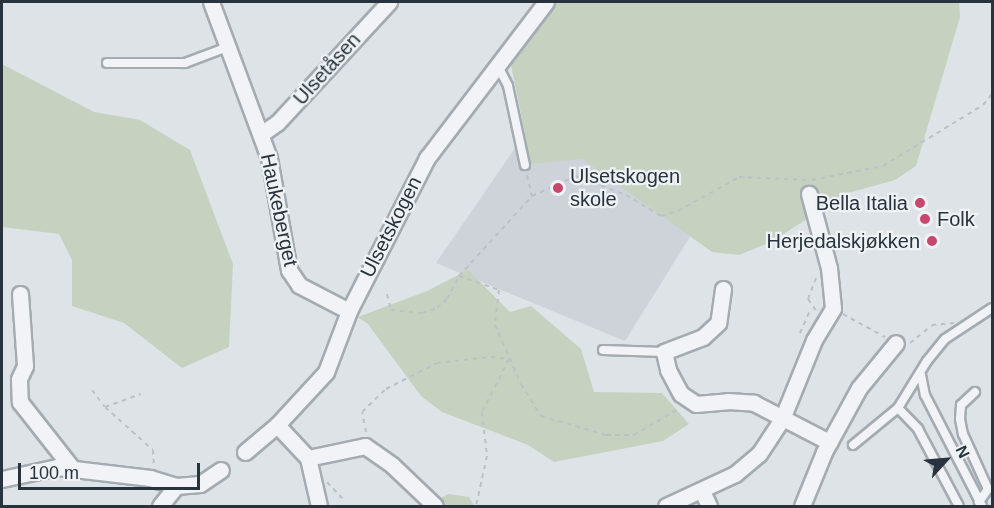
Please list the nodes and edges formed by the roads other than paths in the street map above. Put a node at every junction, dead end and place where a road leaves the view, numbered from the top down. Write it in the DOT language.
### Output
graph roads {
  1 [pos="211,2"];
  2 [pos="389,2"];
  3 [pos="546,2"];
  4 [pos="225,48"];
  5 [pos="107,63"];
  6 [pos="498,66"];
  7 [pos="261,134"];
  8 [pos="525,165"];
  9 [pos="809,194"];
  10 [pos="723,289"];
  11 [pos="20,294"];
  12 [pos="993,308"];
  13 [pos="349,311"];
  14 [pos="896,343"];
  15 [pos="603,350"];
  16 [pos="664,352"];
  17 [pos="921,375"];
  18 [pos="975,392"];
  19 [pos="898,408"];
  20 [pos="782,419"];
  21 [pos="277,425"];
  22 [pos="829,442"];
  23 [pos="853,445"];
  24 [pos="245,452"];
  25 [pos="310,465"];
  26 [pos="72,468"];
  27 [pos="221,470"];
  28 [pos="2,479"];
  29 [pos="176,486"];
  30 [pos="702,491"];
  31 [pos="980,504"];
  32 [pos="160,507"];
  33 [pos="319,507"];
  34 [pos="435,507"];
  35 [pos="666,507"];
  36 [pos="709,507"];
  37 [pos="802,507"];
  38 [pos="959,507"];
  1 -- 4 [label="street, Haukeberget"];
  2 -- 7 [label="street, Ulsetåsen"];
  3 -- 6 [label="street, Ulsetskogen"];
  4 -- 5 [label="lane"];
  4 -- 7 [label="street, Haukeberget"];
  6 -- 8 [label="lane"];
  6 -- 13 [label="street, Ulsetskogen"];
  7 -- 13 [label="street, Haukeberget"];
  9 -- 20 [label="street"];
  10 -- 16 [label="street"];
  11 -- 26 [label="street"];
  12 -- 17 [label="lane"];
  13 -- 21 [label="street, Ulsetskogen"];
  14 -- 22 [label="street"];
  15 -- 16 [label="lane"];
  16 -- 20 [label="street"];
  17 -- 19 [label="lane"];
  17 -- 31 [label="lane"];
  18 -- 31 [label="lane"];
  19 -- 23 [label="lane"];
  19 -- 38 [label="lane"];
  20 -- 22 [label="street"];
  20 -- 30 [label="street"];
  21 -- 24 [label="street, Ulsetskogen"];
  21 -- 25 [label="street"];
  22 -- 37 [label="street"];
  25 -- 33 [label="street"];
  25 -- 34 [label="street"];
  26 -- 28 [label="street"];
  26 -- 29 [label="street"];
  27 -- 29 [label="street"];
  29 -- 32 [label="street"];
  30 -- 35 [label="street"];
  30 -- 36 [label="street"];
}
